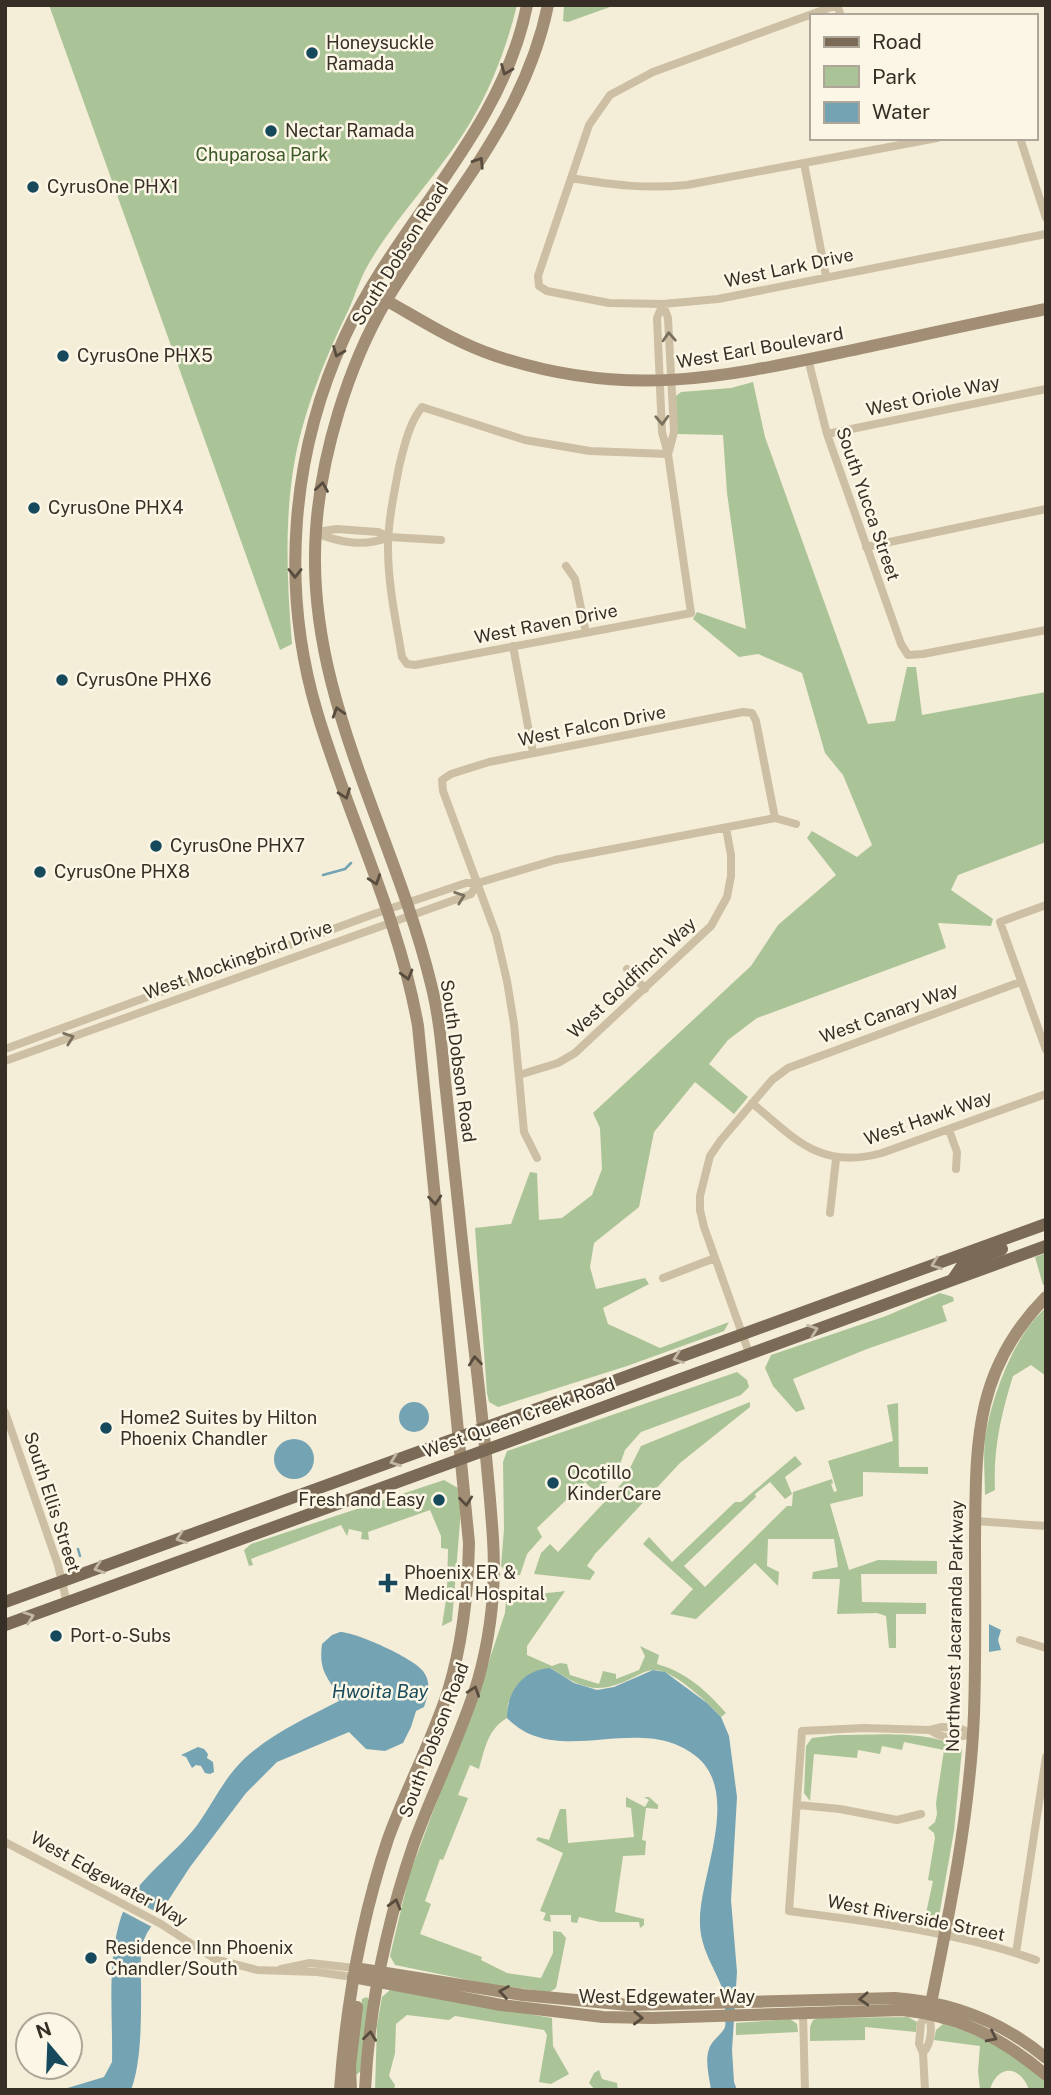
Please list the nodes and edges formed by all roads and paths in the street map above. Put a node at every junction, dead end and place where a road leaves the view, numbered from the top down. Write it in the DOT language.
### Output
graph roads {
  1 [pos="527,5"];
  2 [pos="548,5"];
  3 [pos="837,5"];
  4 [pos="812,14"];
  5 [pos="810,15"];
  6 [pos="921,140"];
  7 [pos="1021,140"];
  8 [pos="804,163"];
  9 [pos="571,178"];
  10 [pos="1046,218"];
  11 [pos="1046,234"];
  12 [pos="826,276"];
  13 [pos="369,291"];
  14 [pos="386,300"];
  15 [pos="663,304"];
  16 [pos="1046,309"];
  17 [pos="808,359"];
  18 [pos="666,381"];
  19 [pos="1046,389"];
  20 [pos="827,435"];
  21 [pos="668,454"];
  22 [pos="1046,509"];
  23 [pos="316,532"];
  24 [pos="388,537"];
  25 [pos="441,540"];
  26 [pos="866,547"];
  27 [pos="566,566"];
  28 [pos="1046,629"];
  29 [pos="586,633"];
  30 [pos="513,646"];
  31 [pos="533,753"];
  32 [pos="775,818"];
  33 [pos="796,824"];
  34 [pos="726,828"];
  35 [pos="478,883"];
  36 [pos="1046,905"];
  37 [pos="408,910"];
  38 [pos="388,916"];
  39 [pos="627,969"];
  40 [pos="1020,982"];
  41 [pos="645,989"];
  42 [pos="111,1010"];
  43 [pos="115,1021"];
  44 [pos="1042,1026"];
  45 [pos="5,1049"];
  46 [pos="1046,1050"];
  47 [pos="5,1061"];
  48 [pos="519,1075"];
  49 [pos="1046,1094"];
  50 [pos="752,1103"];
  51 [pos="949,1130"];
  52 [pos="537,1158"];
  53 [pos="836,1158"];
  54 [pos="956,1169"];
  55 [pos="830,1213"];
  56 [pos="1046,1224"];
  57 [pos="1017,1235"];
  58 [pos="1046,1246"];
  59 [pos="715,1258"];
  60 [pos="663,1278"];
  61 [pos="953,1279"];
  62 [pos="1046,1297"];
  63 [pos="742,1335"];
  64 [pos="749,1353"];
  65 [pos="5,1412"];
  66 [pos="482,1429"];
  67 [pos="460,1438"];
  68 [pos="484,1449"];
  69 [pos="461,1458"];
  70 [pos="975,1521"];
  71 [pos="1046,1526"];
  72 [pos="62,1581"];
  73 [pos="5,1602"];
  74 [pos="67,1603"];
  75 [pos="5,1625"];
  76 [pos="1020,1640"];
  77 [pos="1046,1648"];
  78 [pos="972,1734"];
  79 [pos="1046,1757"];
  80 [pos="799,1805"];
  81 [pos="921,1814"];
  82 [pos="5,1842"];
  83 [pos="1034,1842"];
  84 [pos="1046,1843"];
  85 [pos="944,1937"];
  86 [pos="1016,1953"];
  87 [pos="1036,1960"];
  88 [pos="356,1975"];
  89 [pos="379,1977"];
  90 [pos="930,2007"];
  91 [pos="742,2009"];
  92 [pos="803,2013"];
  93 [pos="1046,2058"];
  94 [pos="1046,2075"];
  95 [pos="340,2090"];
  96 [pos="351,2090"];
  97 [pos="365,2090"];
  98 [pos="805,2090"];
  99 [pos="925,2090"];
  1 -- 13 [label="main road, South Dobson Road, one-way"];
  14 -- 2 [label="main road, South Dobson Road, one-way"];
  3 -- 4 [label="street"];
  5 -- 9 [label="street"];
  6 -- 8 [label="street"];
  7 -- 10 [label="street"];
  8 -- 9 [label="street"];
  8 -- 12 [label="street"];
  9 -- 15 [label="street, West Lark Drive"];
  11 -- 12 [label="street, West Lark Drive"];
  12 -- 15 [label="street, West Lark Drive"];
  13 -- 14 [label="main road, West Earl Boulevard"];
  13 -- 38 [label="main road, South Dobson Road, one-way"];
  14 -- 18 [label="main road, West Earl Boulevard"];
  23 -- 14 [label="main road, South Dobson Road, one-way"];
  15 -- 18 [label="street"];
  16 -- 17 [label="main road, West Earl Boulevard"];
  17 -- 18 [label="main road, West Earl Boulevard"];
  17 -- 20 [label="street, South Yucca Street"];
  18 -- 21 [label="street"];
  19 -- 20 [label="street, West Oriole Way"];
  20 -- 26 [label="street, South Yucca Street"];
  21 -- 24 [label="street"];
  21 -- 29 [label="street, West Raven Drive"];
  22 -- 26 [label="street"];
  23 -- 24 [label="street"];
  37 -- 23 [label="main road, South Dobson Road, one-way"];
  24 -- 25 [label="street"];
  24 -- 30 [label="street, West Raven Drive"];
  26 -- 28 [label="street, South Yucca Street"];
  27 -- 29 [label="street"];
  29 -- 30 [label="street, West Raven Drive"];
  30 -- 31 [label="street"];
  31 -- 32 [label="street, West Falcon Drive"];
  31 -- 35 [label="street, West Falcon Drive"];
  32 -- 33 [label="street, West Mockingbird Drive"];
  32 -- 34 [label="street, West Mockingbird Drive"];
  34 -- 35 [label="street, West Mockingbird Drive"];
  34 -- 41 [label="street, West Goldfinch Way"];
  35 -- 37 [label="street, West Mockingbird Drive"];
  35 -- 48 [label="street"];
  36 -- 40 [label="street"];
  37 -- 38 [label="street, West Mockingbird Drive"];
  66 -- 37 [label="main road, South Dobson Road, one-way"];
  38 -- 42 [label="street, West Mockingbird Drive"];
  38 -- 43 [label="street, West Mockingbird Drive"];
  38 -- 67 [label="main road, South Dobson Road, one-way"];
  39 -- 41 [label="street"];
  40 -- 44 [label="street"];
  40 -- 50 [label="street, West Canary Way"];
  41 -- 48 [label="street, West Goldfinch Way"];
  42 -- 43 [label="street"];
  42 -- 45 [label="street, West Mockingbird Drive"];
  47 -- 43 [label="street, West Mockingbird Drive, one-way"];
  44 -- 46 [label="street"];
  48 -- 52 [label="street"];
  49 -- 51 [label="street, West Hawk Way"];
  50 -- 53 [label="street, West Hawk Way"];
  50 -- 59 [label="street, West Canary Way"];
  51 -- 53 [label="street, West Hawk Way"];
  51 -- 54 [label="street"];
  53 -- 55 [label="street"];
  56 -- 57 [label="main road, West Queen Creek Road"];
  57 -- 61 [label="main road"];
  57 -- 63 [label="main road, West Queen Creek Road, one-way"];
  58 -- 61 [label="main road, West Queen Creek Road"];
  59 -- 60 [label="street"];
  59 -- 63 [label="street, West Canary Way"];
  64 -- 61 [label="main road, West Queen Creek Road, one-way"];
  62 -- 70 [label="main road, Northwest Jacaranda Parkway"];
  63 -- 64 [label="street, West Canary Way"];
  63 -- 66 [label="main road, West Queen Creek Road, one-way"];
  64 -- 68 [label="main road, West Queen Creek Road"];
  65 -- 72 [label="street, South Ellis Street"];
  66 -- 67 [label="main road, West Queen Creek Road"];
  66 -- 68 [label="main road, South Dobson Road"];
  67 -- 69 [label="main road, South Dobson Road"];
  67 -- 72 [label="main road, West Queen Creek Road, one-way"];
  68 -- 69 [label="main road, West Queen Creek Road"];
  89 -- 68 [label="main road, South Dobson Road, one-way"];
  69 -- 74 [label="main road, West Queen Creek Road"];
  69 -- 88 [label="main road, South Dobson Road, one-way"];
  70 -- 71 [label="street"];
  70 -- 78 [label="main road, Northwest Jacaranda Parkway"];
  72 -- 73 [label="main road, West Queen Creek Road"];
  72 -- 74 [label="street, South Ellis Street"];
  75 -- 74 [label="main road, West Queen Creek Road, one-way"];
  76 -- 77 [label="street"];
  78 -- 80 [label="street"];
  78 -- 85 [label="main road, Northwest Jacaranda Parkway"];
  79 -- 83 [label="street"];
  80 -- 81 [label="street"];
  80 -- 85 [label="street, West Riverside Street"];
  82 -- 88 [label="street, West Edgewater Way"];
  83 -- 84 [label="street"];
  83 -- 86 [label="street"];
  85 -- 86 [label="street, West Riverside Street"];
  85 -- 90 [label="main road, Northwest Jacaranda Parkway"];
  86 -- 87 [label="street, West Riverside Street"];
  88 -- 89 [label="main road, West Edgewater Way"];
  88 -- 95 [label="main road, South Dobson Road"];
  88 -- 96 [label="main road"];
  89 -- 91 [label="main road, West Edgewater Way"];
  97 -- 89 [label="main road, South Dobson Road, one-way"];
  90 -- 91 [label="main road, West Edgewater Way, one-way"];
  90 -- 92 [label="main road, West Edgewater Way"];
  90 -- 93 [label="main road"];
  90 -- 94 [label="main road, West Edgewater Way, one-way"];
  90 -- 99 [label="street"];
  91 -- 92 [label="main road, West Edgewater Way"];
  92 -- 98 [label="street"];
}
